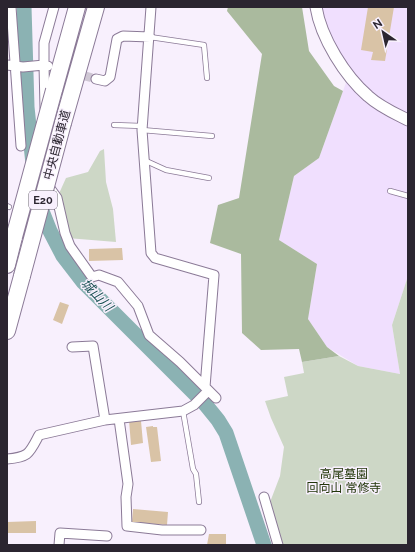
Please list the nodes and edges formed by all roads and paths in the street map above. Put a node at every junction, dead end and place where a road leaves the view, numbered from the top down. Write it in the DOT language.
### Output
graph roads {
  1 [pos="11,7"];
  2 [pos="54,7"];
  3 [pos="77,7"];
  4 [pos="96,7"];
  5 [pos="151,7"];
  6 [pos="316,7"];
  7 [pos="150,37"];
  8 [pos="15,66"];
  9 [pos="43,66"];
  10 [pos="207,78"];
  11 [pos="96,79"];
  12 [pos="408,120"];
  13 [pos="114,125"];
  14 [pos="142,128"];
  15 [pos="212,136"];
  16 [pos="21,146"];
  17 [pos="144,160"];
  18 [pos="209,178"];
  19 [pos="390,191"];
  20 [pos="408,196"];
  21 [pos="7,265"];
  22 [pos="7,331"];
  23 [pos="72,347"];
  24 [pos="206,390"];
  25 [pos="216,398"];
  26 [pos="183,412"];
  27 [pos="119,419"];
  28 [pos="105,420"];
  29 [pos="7,459"];
  30 [pos="264,497"];
  31 [pos="199,502"];
  32 [pos="201,530"];
  33 [pos="107,536"];
  34 [pos="59,545"];
  35 [pos="278,545"];
  1 -- 8 [label="street"];
  2 -- 9 [label="street"];
  3 -- 21 [label="highway, 中央自動車道 / E20, bridge"];
  4 -- 22 [label="highway, 中央自動車道 / E20, bridge"];
  5 -- 7 [label="street"];
  6 -- 12 [label="street"];
  7 -- 10 [label="lane"];
  7 -- 11 [label="street"];
  7 -- 14 [label="street"];
  8 -- 9 [label="street"];
  8 -- 16 [label="street"];
  9 -- 24 [label="street"];
  13 -- 14 [label="lane"];
  14 -- 15 [label="lane"];
  14 -- 17 [label="street"];
  17 -- 18 [label="lane"];
  17 -- 24 [label="street"];
  19 -- 20 [label="lane"];
  23 -- 28 [label="street"];
  24 -- 25 [label="street"];
  24 -- 26 [label="street"];
  26 -- 27 [label="street"];
  26 -- 31 [label="lane"];
  27 -- 28 [label="street"];
  27 -- 32 [label="street"];
  28 -- 29 [label="street"];
  30 -- 35 [label="street"];
  33 -- 34 [label="street"];
}
